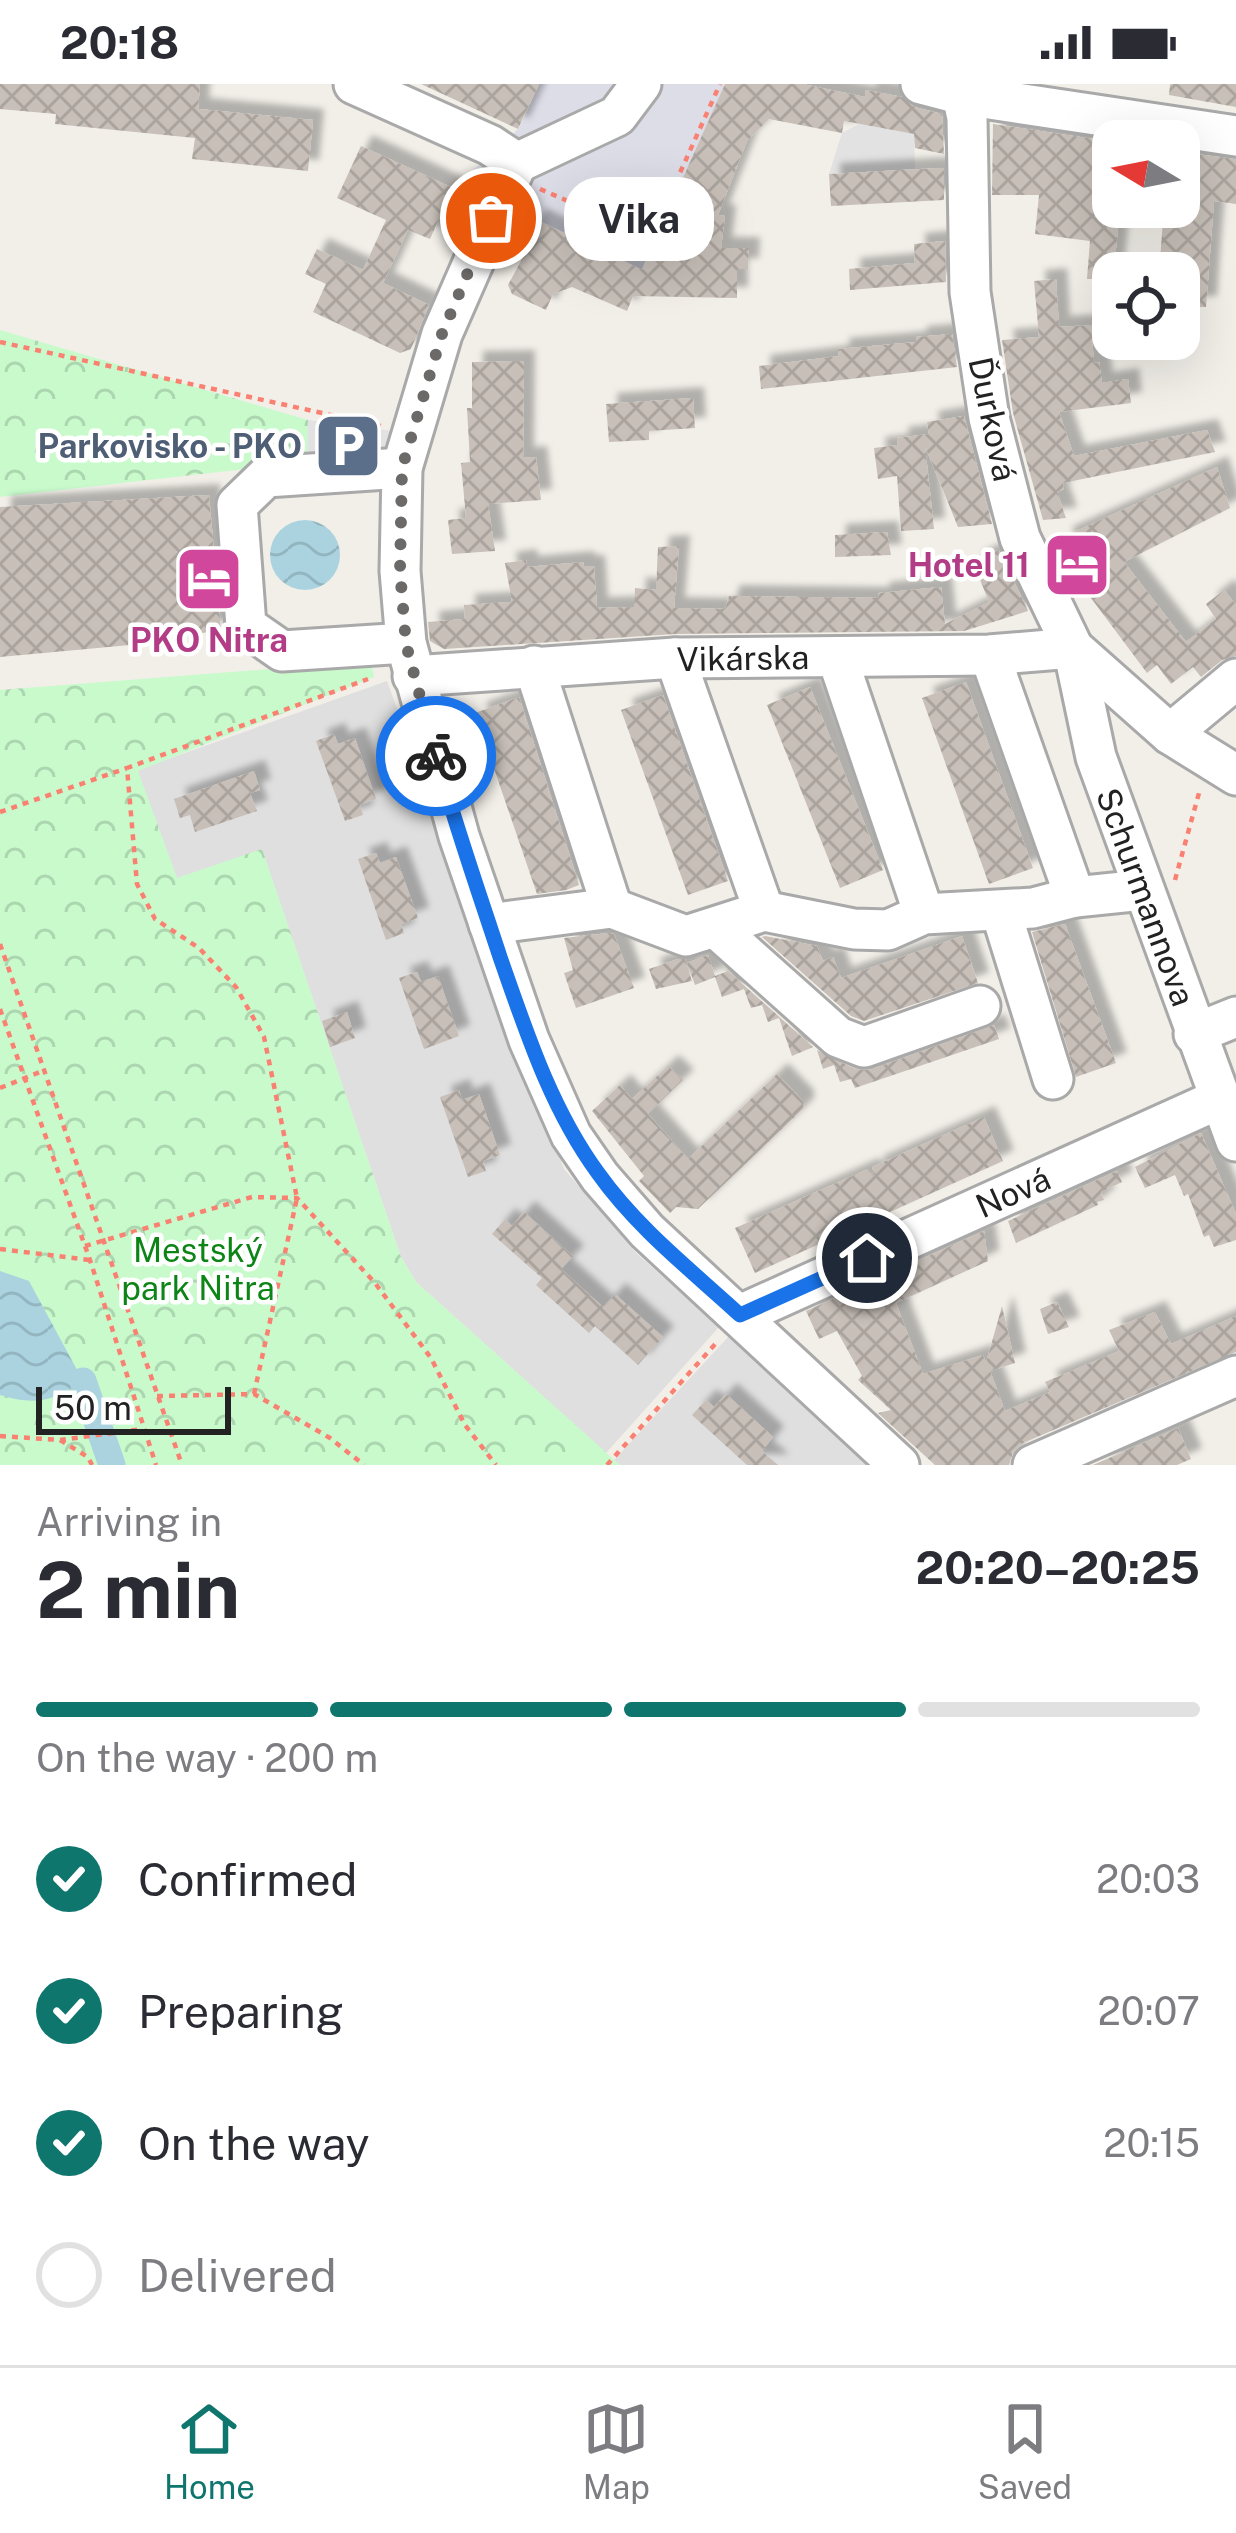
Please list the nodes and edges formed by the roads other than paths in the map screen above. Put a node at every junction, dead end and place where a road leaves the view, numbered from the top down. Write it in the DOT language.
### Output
graph roads {
  1 [pos="354,84"];
  2 [pos="641,84"];
  3 [pos="921,84"];
  4 [pos="961,89"];
  5 [pos="1236,136"];
  6 [pos="524,174"];
  7 [pos="406,450"];
  8 [pos="1073,648"];
  9 [pos="837,656"];
  10 [pos="675,658"];
  11 [pos="410,660"];
  12 [pos="534,666"];
  13 [pos="995,670"];
  14 [pos="1236,679"];
  15 [pos="1135,704"];
  16 [pos="1090,734"];
  17 [pos="1170,734"];
  18 [pos="1219,778"];
  19 [pos="1158,890"];
  20 [pos="1075,897"];
  21 [pos="612,908"];
  22 [pos="764,911"];
  23 [pos="1001,912"];
  24 [pos="924,914"];
  25 [pos="489,924"];
  26 [pos="716,928"];
  27 [pos="980,1006"];
  28 [pos="1236,1017"];
  29 [pos="1194,1034"];
  30 [pos="1053,1079"];
  31 [pos="1219,1099"];
  32 [pos="1236,1142"];
  33 [pos="740,1315"];
  34 [pos="1236,1376"];
  35 [pos="899,1465"];
  36 [pos="1033,1465"];
  1 -- 6 [label="street"];
  2 -- 6 [label="street"];
  3 -- 4 [label="street"];
  4 -- 5 [label="street"];
  4 -- 8 [label="street, Ďurková"];
  6 -- 7 [label="street"];
  7 -- 11 [label="street"];
  7 -- 11 [label="street, Vikárska"];
  8 -- 9 [label="street, Vikárska"];
  8 -- 15 [label="street, Ďurková"];
  8 -- 16 [label="street, Schurmannova"];
  9 -- 10 [label="street, Vikárska"];
  9 -- 24 [label="street"];
  10 -- 12 [label="street, Vikárska"];
  10 -- 22 [label="street"];
  11 -- 12 [label="street, Vikárska"];
  11 -- 25 [label="street"];
  12 -- 21 [label="street"];
  13 -- 20 [label="street"];
  14 -- 17 [label="street"];
  15 -- 16 [label="street"];
  15 -- 17 [label="street, Ďurková"];
  16 -- 19 [label="street, Schurmannova"];
  17 -- 18 [label="street, Ďurková"];
  19 -- 20 [label="street"];
  19 -- 29 [label="street, Schurmannova"];
  20 -- 23 [label="street"];
  21 -- 25 [label="street"];
  21 -- 26 [label="street"];
  22 -- 24 [label="street"];
  22 -- 26 [label="street"];
  23 -- 24 [label="street"];
  23 -- 30 [label="street"];
  25 -- 33 [label="street"];
  26 -- 27 [label="street"];
  28 -- 29 [label="street"];
  29 -- 31 [label="street, Schurmannova"];
  31 -- 32 [label="street, Schurmannova"];
  31 -- 33 [label="street, Nová"];
  33 -- 35 [label="street"];
  34 -- 36 [label="street"];
}
